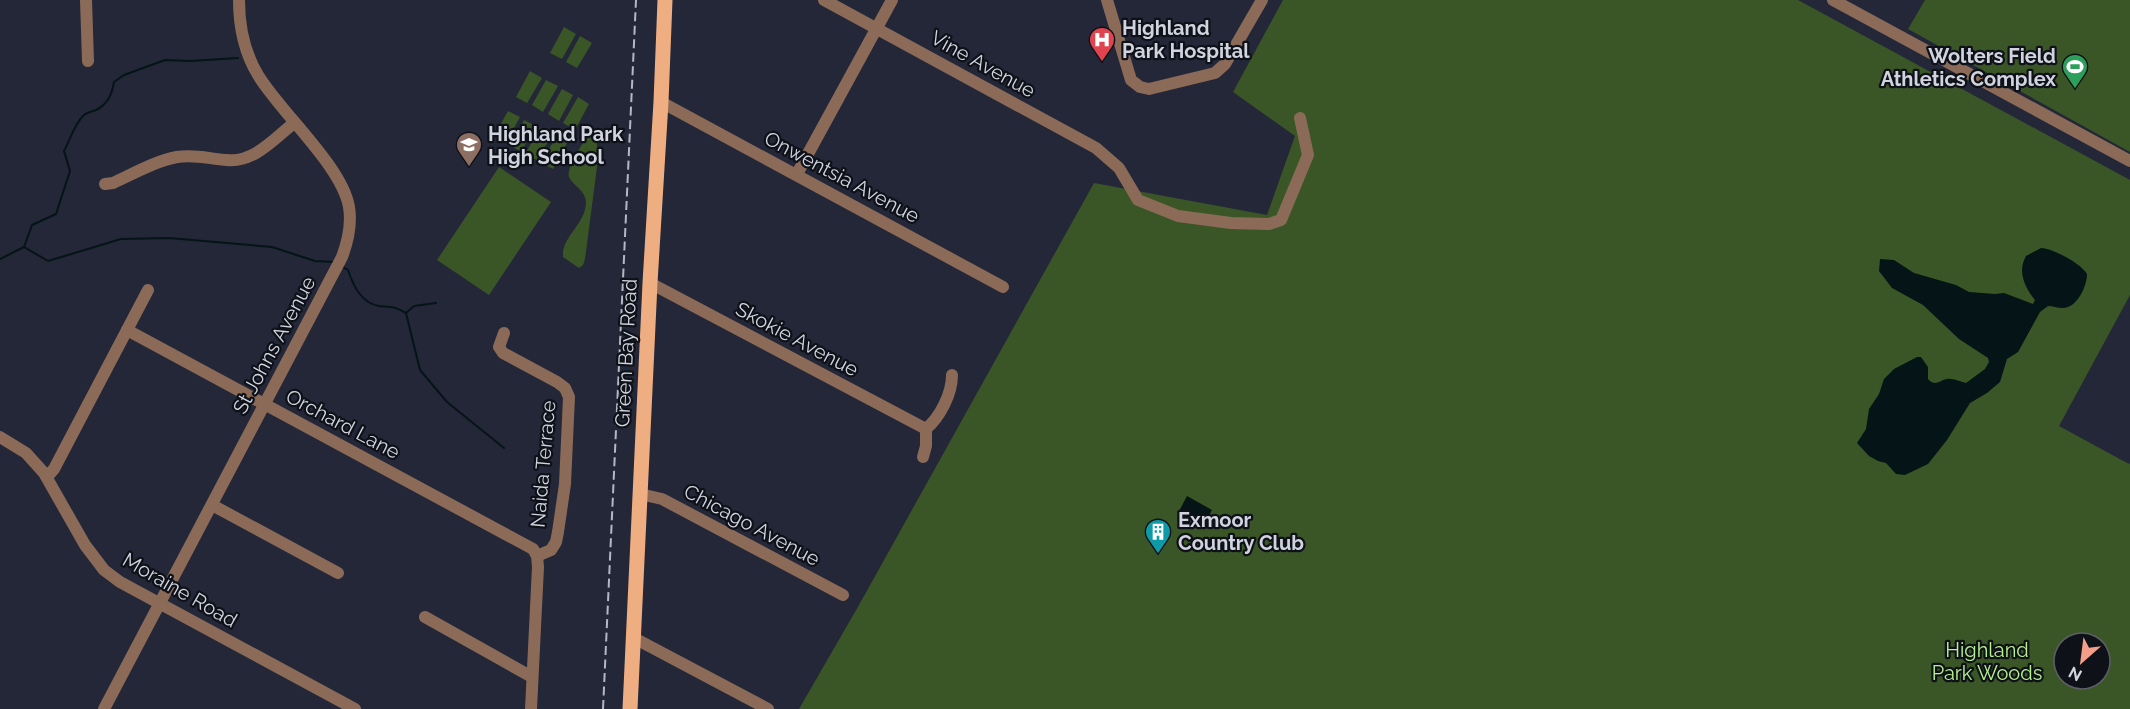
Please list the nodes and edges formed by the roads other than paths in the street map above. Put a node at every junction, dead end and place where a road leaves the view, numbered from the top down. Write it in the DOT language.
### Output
graph roads {
  1 [pos="86,0"];
  2 [pos="239,0"];
  3 [pos="665,0"];
  4 [pos="824,0"];
  5 [pos="892,0"];
  6 [pos="1107,0"];
  7 [pos="1262,0"];
  8 [pos="1833,0"];
  9 [pos="877,28"];
  10 [pos="88,61"];
  11 [pos="662,102"];
  12 [pos="1300,118"];
  13 [pos="294,123"];
  14 [pos="2130,161"];
  15 [pos="797,174"];
  16 [pos="105,184"];
  17 [pos="650,283"];
  18 [pos="1004,287"];
  19 [pos="148,290"];
  20 [pos="127,330"];
  21 [pos="504,333"];
  22 [pos="952,375"];
  23 [pos="265,404"];
  24 [pos="926,429"];
  25 [pos="0,437"];
  26 [pos="923,457"];
  27 [pos="47,477"];
  28 [pos="640,494"];
  29 [pos="212,505"];
  30 [pos="537,556"];
  31 [pos="338,573"];
  32 [pos="843,596"];
  33 [pos="160,603"];
  34 [pos="425,617"];
  35 [pos="634,638"];
  36 [pos="532,677"];
  37 [pos="104,709"];
  38 [pos="355,709"];
  39 [pos="531,709"];
  40 [pos="630,709"];
  41 [pos="768,709"];
  1 -- 10 [label="street"];
  2 -- 13 [label="street, St Johns Avenue"];
  3 -- 11 [label="main road, Green Bay Road"];
  4 -- 9 [label="street, Vine Avenue"];
  5 -- 9 [label="street"];
  6 -- 7 [label="street"];
  8 -- 14 [label="street"];
  9 -- 12 [label="street, Vine Avenue"];
  9 -- 15 [label="street"];
  11 -- 15 [label="street, Onwentsia Avenue"];
  11 -- 17 [label="main road, Green Bay Road"];
  13 -- 16 [label="street"];
  13 -- 23 [label="street, St Johns Avenue"];
  15 -- 18 [label="street, Onwentsia Avenue"];
  17 -- 24 [label="street, Skokie Avenue"];
  17 -- 28 [label="main road, Green Bay Road"];
  19 -- 20 [label="street"];
  20 -- 23 [label="street, Orchard Lane"];
  20 -- 27 [label="street"];
  21 -- 30 [label="street, Naida Terrace"];
  22 -- 24 [label="street"];
  23 -- 29 [label="street, St Johns Avenue"];
  23 -- 30 [label="street, Orchard Lane"];
  24 -- 26 [label="street"];
  25 -- 27 [label="street, Moraine Road"];
  27 -- 33 [label="street, Moraine Road"];
  28 -- 32 [label="street, Chicago Avenue"];
  28 -- 35 [label="main road, Green Bay Road"];
  29 -- 31 [label="street"];
  29 -- 33 [label="street, St Johns Avenue"];
  30 -- 36 [label="street"];
  33 -- 37 [label="street, St Johns Avenue"];
  33 -- 38 [label="street, Moraine Road"];
  34 -- 36 [label="street"];
  35 -- 40 [label="main road, Green Bay Road"];
  35 -- 41 [label="street"];
  36 -- 39 [label="street"];
}
